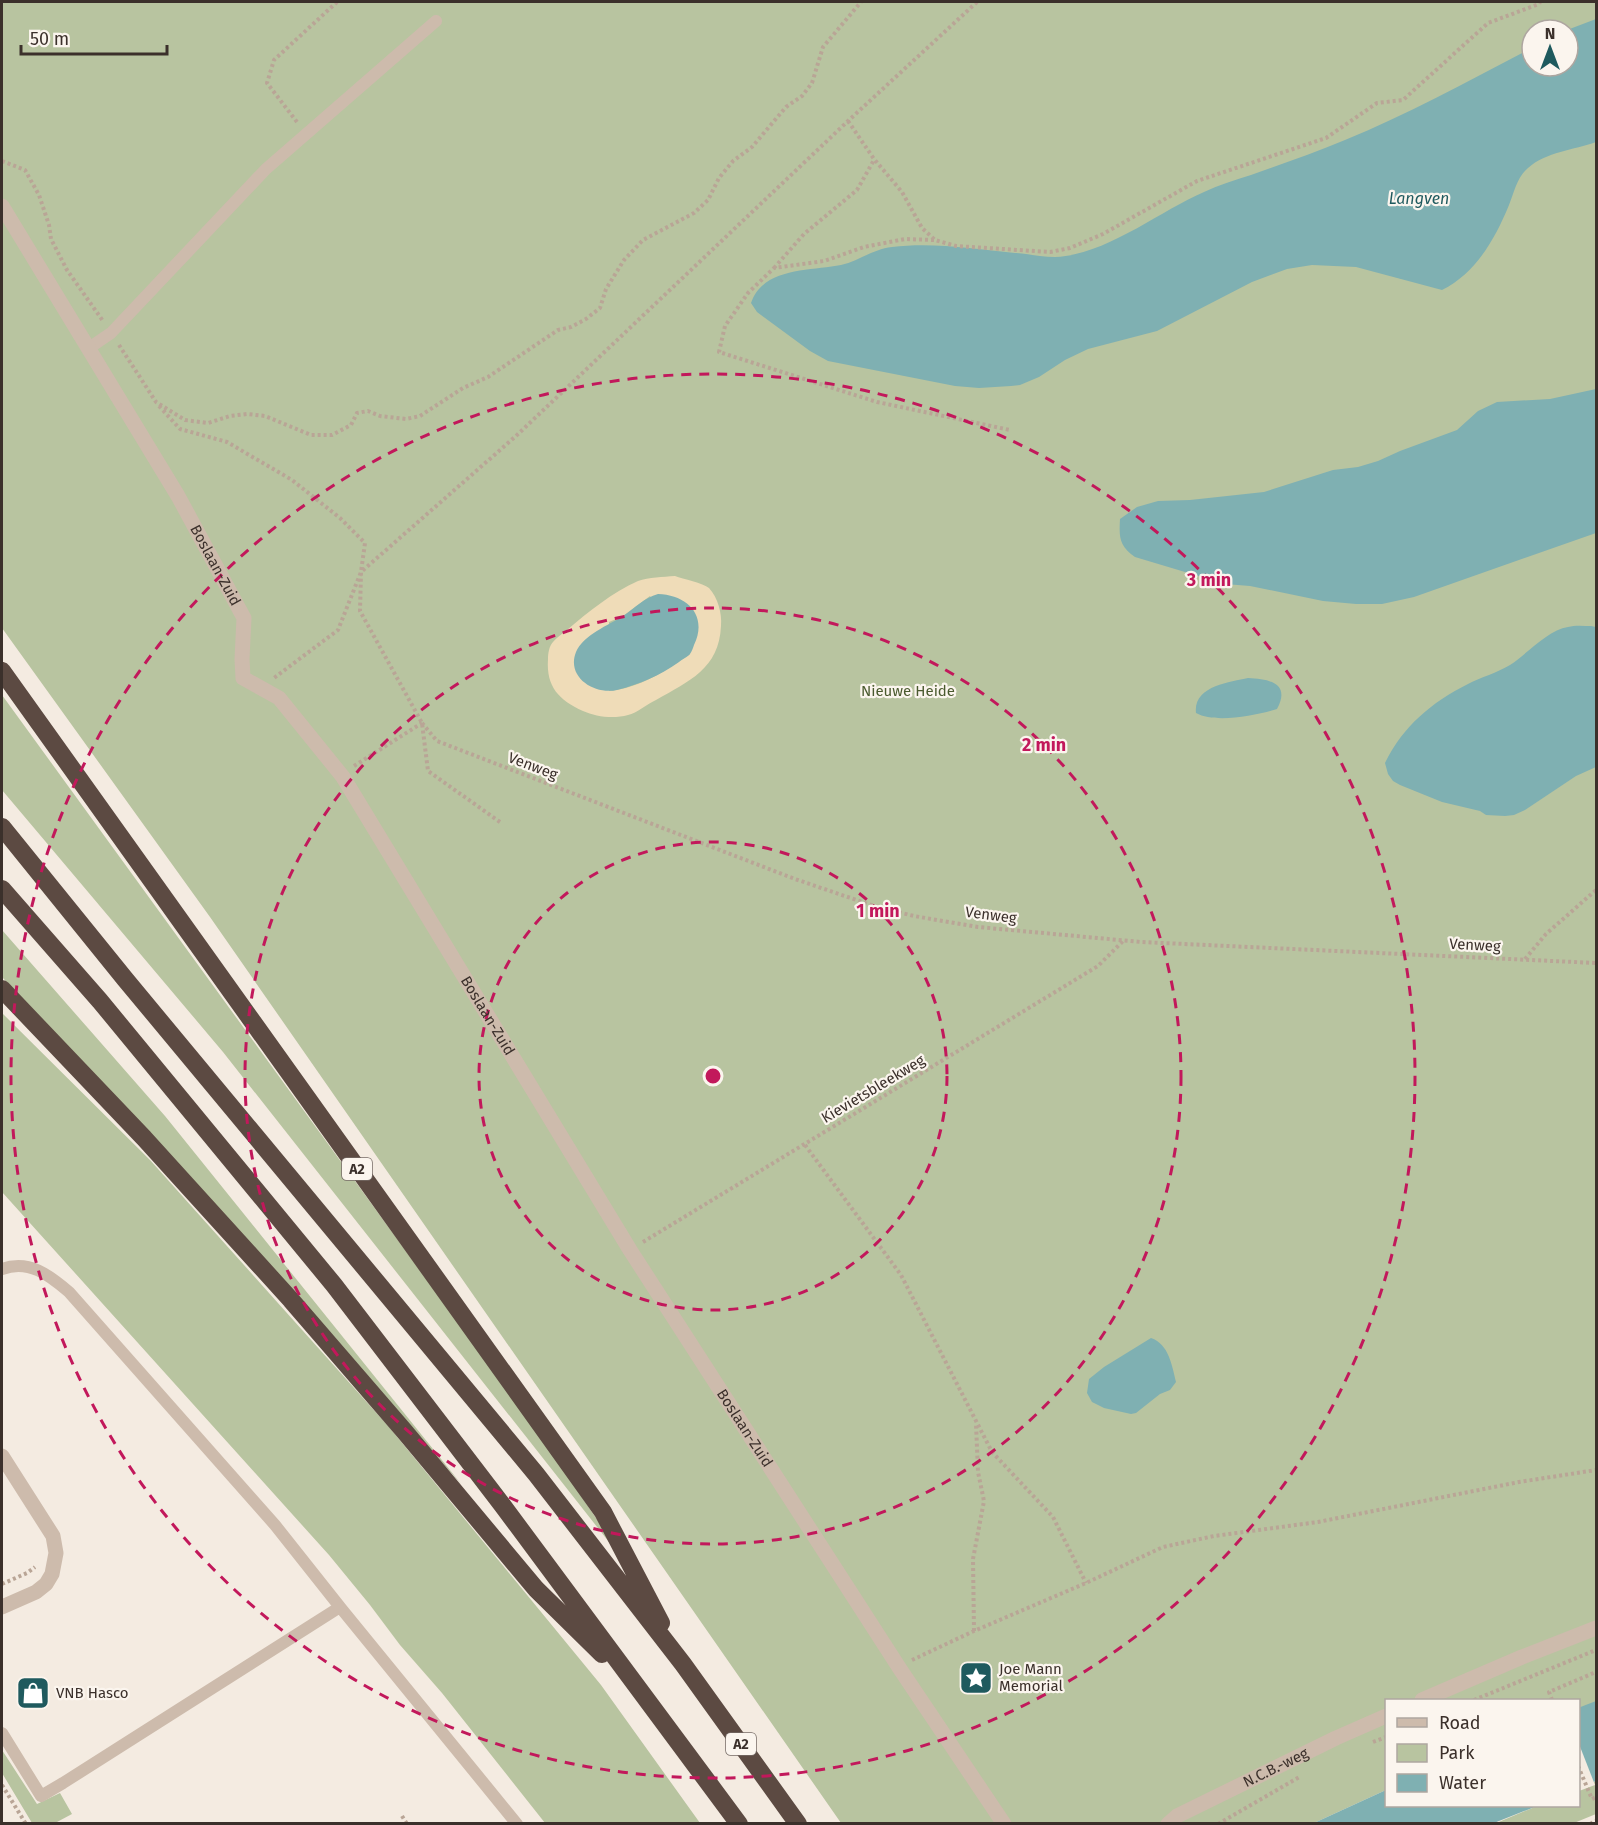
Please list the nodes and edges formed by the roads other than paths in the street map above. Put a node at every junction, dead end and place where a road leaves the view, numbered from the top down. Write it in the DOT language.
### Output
graph roads {
  1 [pos="436,21"];
  2 [pos="2,206"];
  3 [pos="89,348"];
  4 [pos="2,671"];
  5 [pos="2,827"];
  6 [pos="2,889"];
  7 [pos="2,988"];
  8 [pos="2,1269"];
  9 [pos="2,1456"];
  10 [pos="2,1607"];
  11 [pos="340,1607"];
  12 [pos="1596,1628"];
  13 [pos="683,1664"];
  14 [pos="644,1695"];
  15 [pos="1427,1699"];
  16 [pos="1385,1716"];
  17 [pos="2,1733"];
  18 [pos="517,1824"];
  19 [pos="739,1824"];
  20 [pos="798,1824"];
  21 [pos="1004,1824"];
  22 [pos="1168,1824"];
  1 -- 3 [label="lane"];
  2 -- 3 [label="street, Boslaan-Zuid"];
  3 -- 21 [label="street, Boslaan-Zuid"];
  4 -- 13 [label="highway, A2"];
  5 -- 13 [label="highway, A2"];
  6 -- 14 [label="highway"];
  7 -- 14 [label="highway"];
  8 -- 11 [label="lane"];
  9 -- 10 [label="street"];
  11 -- 17 [label="lane"];
  11 -- 18 [label="lane"];
  12 -- 15 [label="street"];
  13 -- 20 [label="highway, A2"];
  14 -- 19 [label="highway"];
  16 -- 22 [label="street, N.C.B.-weg"];
}
